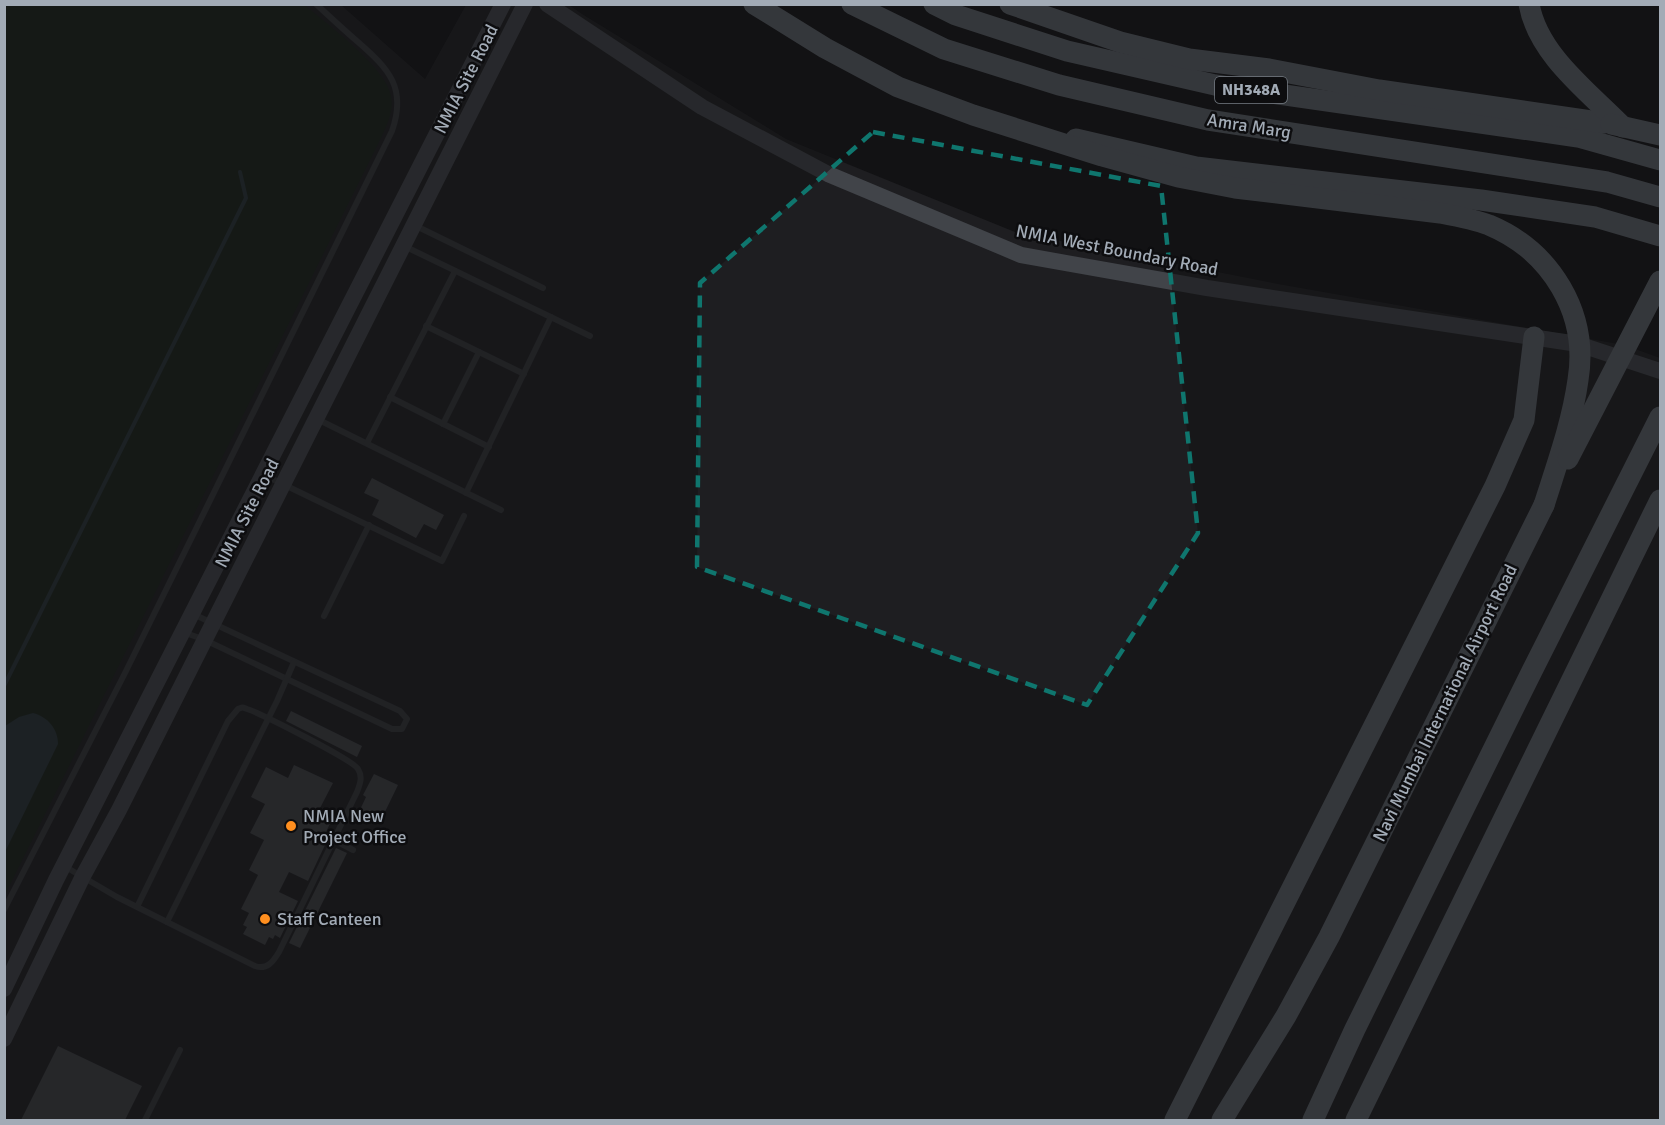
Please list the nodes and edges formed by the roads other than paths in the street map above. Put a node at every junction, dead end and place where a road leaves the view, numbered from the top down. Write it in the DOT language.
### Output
graph roads {
  1 [pos="316,4"];
  2 [pos="503,4"];
  3 [pos="525,4"];
  4 [pos="547,4"];
  5 [pos="754,4"];
  6 [pos="760,4"];
  7 [pos="852,4"];
  8 [pos="934,4"];
  9 [pos="1010,4"];
  10 [pos="1529,4"];
  11 [pos="1614,125"];
  12 [pos="1660,135"];
  13 [pos="1578,137"];
  14 [pos="1660,160"];
  15 [pos="1660,197"];
  16 [pos="414,225"];
  17 [pos="1660,236"];
  18 [pos="403,246"];
  19 [pos="455,271"];
  20 [pos="1660,281"];
  21 [pos="543,288"];
  22 [pos="551,317"];
  23 [pos="426,326"];
  24 [pos="590,336"];
  25 [pos="1534,337"];
  26 [pos="479,352"];
  27 [pos="1660,371"];
  28 [pos="524,374"];
  29 [pos="390,397"];
  30 [pos="1660,417"];
  31 [pos="316,418"];
  32 [pos="443,424"];
  33 [pos="367,443"];
  34 [pos="1660,446"];
  35 [pos="489,447"];
  36 [pos="264,475"];
  37 [pos="283,484"];
  38 [pos="466,493"];
  39 [pos="1660,500"];
  40 [pos="1544,505"];
  41 [pos="501,510"];
  42 [pos="464,516"];
  43 [pos="369,525"];
  44 [pos="1601,533"];
  45 [pos="193,614"];
  46 [pos="324,616"];
  47 [pos="213,623"];
  48 [pos="183,633"];
  49 [pos="205,640"];
  50 [pos="294,662"];
  51 [pos="287,679"];
  52 [pos="268,719"];
  53 [pos="334,840"];
  54 [pos="353,850"];
  55 [pos="64,866"];
  56 [pos="83,876"];
  57 [pos="137,907"];
  58 [pos="4,909"];
  59 [pos="166,922"];
  60 [pos="4,989"];
  61 [pos="4,1039"];
  62 [pos="180,1050"];
  63 [pos="145,1120"];
  64 [pos="1175,1120"];
  65 [pos="1222,1120"];
  66 [pos="1313,1120"];
  67 [pos="1356,1120"];
  1 -- 58 [label="lane"];
  2 -- 36 [label="street"];
  3 -- 16 [label="street, NMIA Site Road"];
  4 -- 25 [label="street, NMIA West Boundary Road"];
  5 -- 40 [label="highway, bridge"];
  6 -- 17 [label="highway"];
  7 -- 15 [label="highway, Amra Marg / NH348A"];
  8 -- 13 [label="highway, Amra Marg / NH348A"];
  9 -- 11 [label="highway"];
  10 -- 11 [label="highway"];
  11 -- 12 [label="highway"];
  11 -- 13 [label="highway"];
  13 -- 14 [label="highway, Amra Marg / NH348A"];
  16 -- 18 [label="street, NMIA Site Road"];
  16 -- 21 [label="lane"];
  18 -- 19 [label="lane"];
  18 -- 31 [label="street, NMIA Site Road"];
  19 -- 22 [label="lane"];
  19 -- 23 [label="lane"];
  20 -- 40 [label="highway, Navi Mumbai International Airport Road, bridge"];
  22 -- 24 [label="lane"];
  22 -- 28 [label="lane"];
  23 -- 26 [label="lane"];
  23 -- 29 [label="lane"];
  25 -- 27 [label="street, NMIA West Boundary Road"];
  25 -- 64 [label="highway"];
  26 -- 28 [label="lane"];
  26 -- 32 [label="lane"];
  28 -- 35 [label="lane"];
  29 -- 32 [label="lane"];
  29 -- 33 [label="lane"];
  30 -- 44 [label="highway"];
  31 -- 33 [label="lane"];
  31 -- 37 [label="street, NMIA Site Road"];
  32 -- 35 [label="lane"];
  33 -- 38 [label="lane"];
  34 -- 44 [label="highway"];
  35 -- 38 [label="lane"];
  36 -- 37 [label="lane"];
  36 -- 45 [label="street"];
  37 -- 43 [label="lane"];
  37 -- 47 [label="street, NMIA Site Road"];
  38 -- 41 [label="lane"];
  39 -- 67 [label="highway"];
  40 -- 65 [label="highway, Navi Mumbai International Airport Road"];
  42 -- 43 [label="lane"];
  43 -- 46 [label="lane"];
  44 -- 66 [label="highway"];
  45 -- 47 [label="lane"];
  45 -- 48 [label="street"];
  47 -- 49 [label="street, NMIA Site Road"];
  47 -- 50 [label="lane"];
  48 -- 49 [label="lane"];
  48 -- 55 [label="street"];
  49 -- 51 [label="lane"];
  49 -- 56 [label="street, NMIA Site Road"];
  50 -- 51 [label="lane"];
  50 -- 51 [label="lane"];
  51 -- 52 [label="lane"];
  52 -- 53 [label="lane"];
  52 -- 57 [label="lane"];
  52 -- 59 [label="lane"];
  53 -- 54 [label="lane"];
  53 -- 59 [label="lane"];
  55 -- 56 [label="lane"];
  55 -- 60 [label="street"];
  56 -- 57 [label="lane"];
  56 -- 61 [label="street, NMIA Site Road"];
  57 -- 59 [label="lane"];
  62 -- 63 [label="lane"];
}
